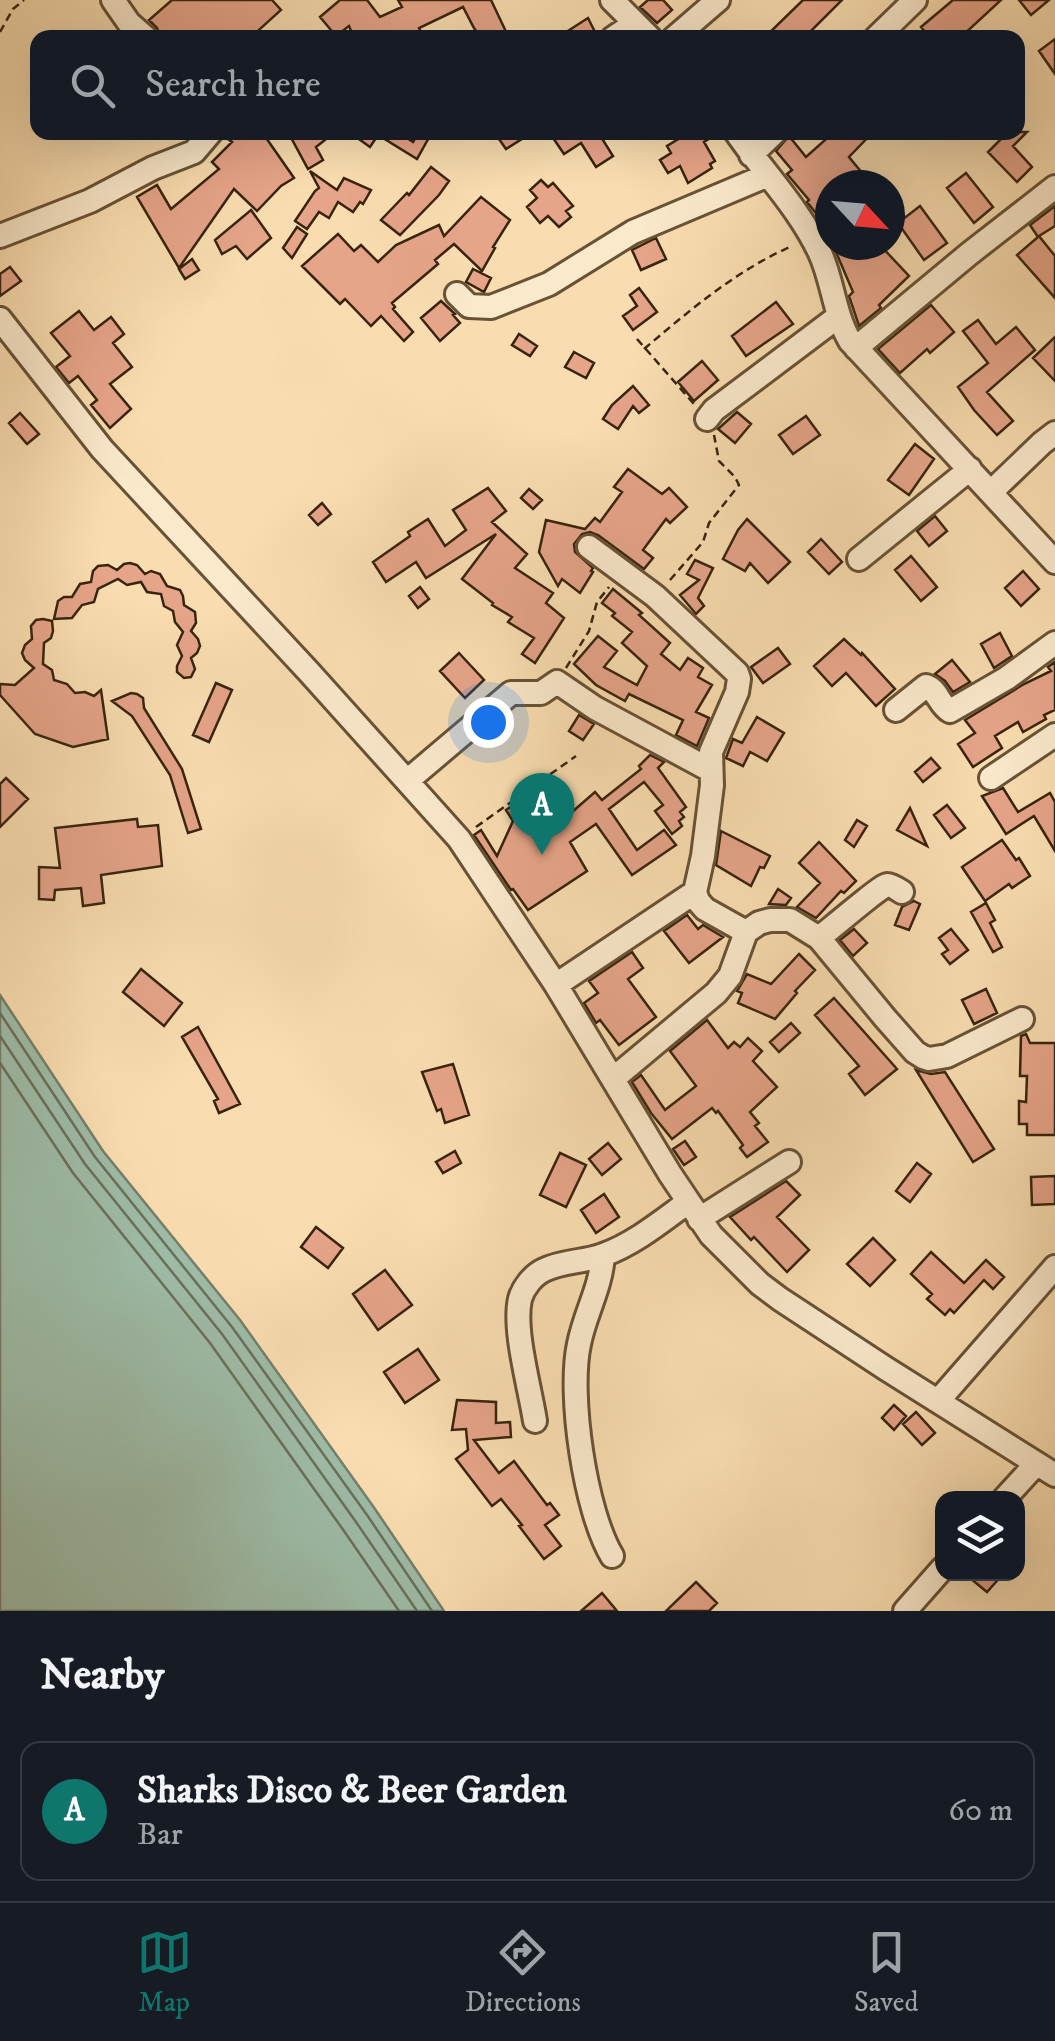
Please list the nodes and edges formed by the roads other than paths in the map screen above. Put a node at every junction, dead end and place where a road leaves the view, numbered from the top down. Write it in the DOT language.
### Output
graph roads {
  1 [pos="113,0"];
  2 [pos="612,0"];
  3 [pos="718,0"];
  4 [pos="915,0"];
  5 [pos="137,30"];
  6 [pos="642,30"];
  7 [pos="683,30"];
  8 [pos="884,30"];
  9 [pos="204,140"];
  10 [pos="742,140"];
  11 [pos="767,140"];
  12 [pos="752,155"];
  13 [pos="768,175"];
  14 [pos="1055,187"];
  15 [pos="0,236"];
  16 [pos="457,294"];
  17 [pos="839,316"];
  18 [pos="0,319"];
  19 [pos="8,346"];
  20 [pos="856,348"];
  21 [pos="707,419"];
  22 [pos="1055,433"];
  23 [pos="970,469"];
  24 [pos="991,492"];
  25 [pos="589,546"];
  26 [pos="859,559"];
  27 [pos="1055,562"];
  28 [pos="1055,643"];
  29 [pos="896,710"];
  30 [pos="1055,735"];
  31 [pos="710,770"];
  32 [pos="991,778"];
  33 [pos="407,781"];
  34 [pos="695,892"];
  35 [pos="902,892"];
  36 [pos="746,932"];
  37 [pos="819,938"];
  38 [pos="556,985"];
  39 [pos="1022,1019"];
  40 [pos="613,1079"];
  41 [pos="788,1162"];
  42 [pos="694,1211"];
  43 [pos="603,1256"];
  44 [pos="1055,1267"];
  45 [pos="938,1401"];
  46 [pos="536,1420"];
  47 [pos="1046,1469"];
  48 [pos="1015,1491"];
  49 [pos="612,1556"];
  50 [pos="935,1577"];
  51 [pos="905,1611"];
  1 -- 5 [label="street"];
  2 -- 6 [label="street"];
  3 -- 7 [label="street"];
  4 -- 8 [label="street"];
  9 -- 15 [label="street"];
  10 -- 12 [label="street"];
  11 -- 12 [label="street"];
  12 -- 13 [label="street"];
  13 -- 16 [label="street"];
  13 -- 17 [label="street"];
  14 -- 20 [label="street"];
  17 -- 20 [label="street"];
  17 -- 21 [label="street"];
  18 -- 19 [label="street"];
  19 -- 33 [label="street"];
  20 -- 23 [label="street"];
  22 -- 24 [label="street"];
  23 -- 24 [label="street"];
  23 -- 26 [label="street"];
  24 -- 27 [label="street"];
  25 -- 31 [label="street"];
  28 -- 29 [label="street"];
  30 -- 32 [label="street"];
  31 -- 33 [label="street"];
  31 -- 34 [label="street"];
  33 -- 38 [label="street"];
  34 -- 36 [label="street"];
  34 -- 38 [label="street"];
  35 -- 37 [label="street"];
  36 -- 37 [label="street"];
  36 -- 40 [label="street"];
  37 -- 39 [label="street"];
  38 -- 40 [label="street"];
  40 -- 42 [label="street"];
  41 -- 42 [label="street"];
  42 -- 43 [label="street"];
  42 -- 45 [label="street"];
  43 -- 46 [label="street"];
  43 -- 49 [label="street"];
  44 -- 45 [label="street"];
  45 -- 47 [label="street"];
  47 -- 48 [label="street"];
  50 -- 51 [label="street"];
}
